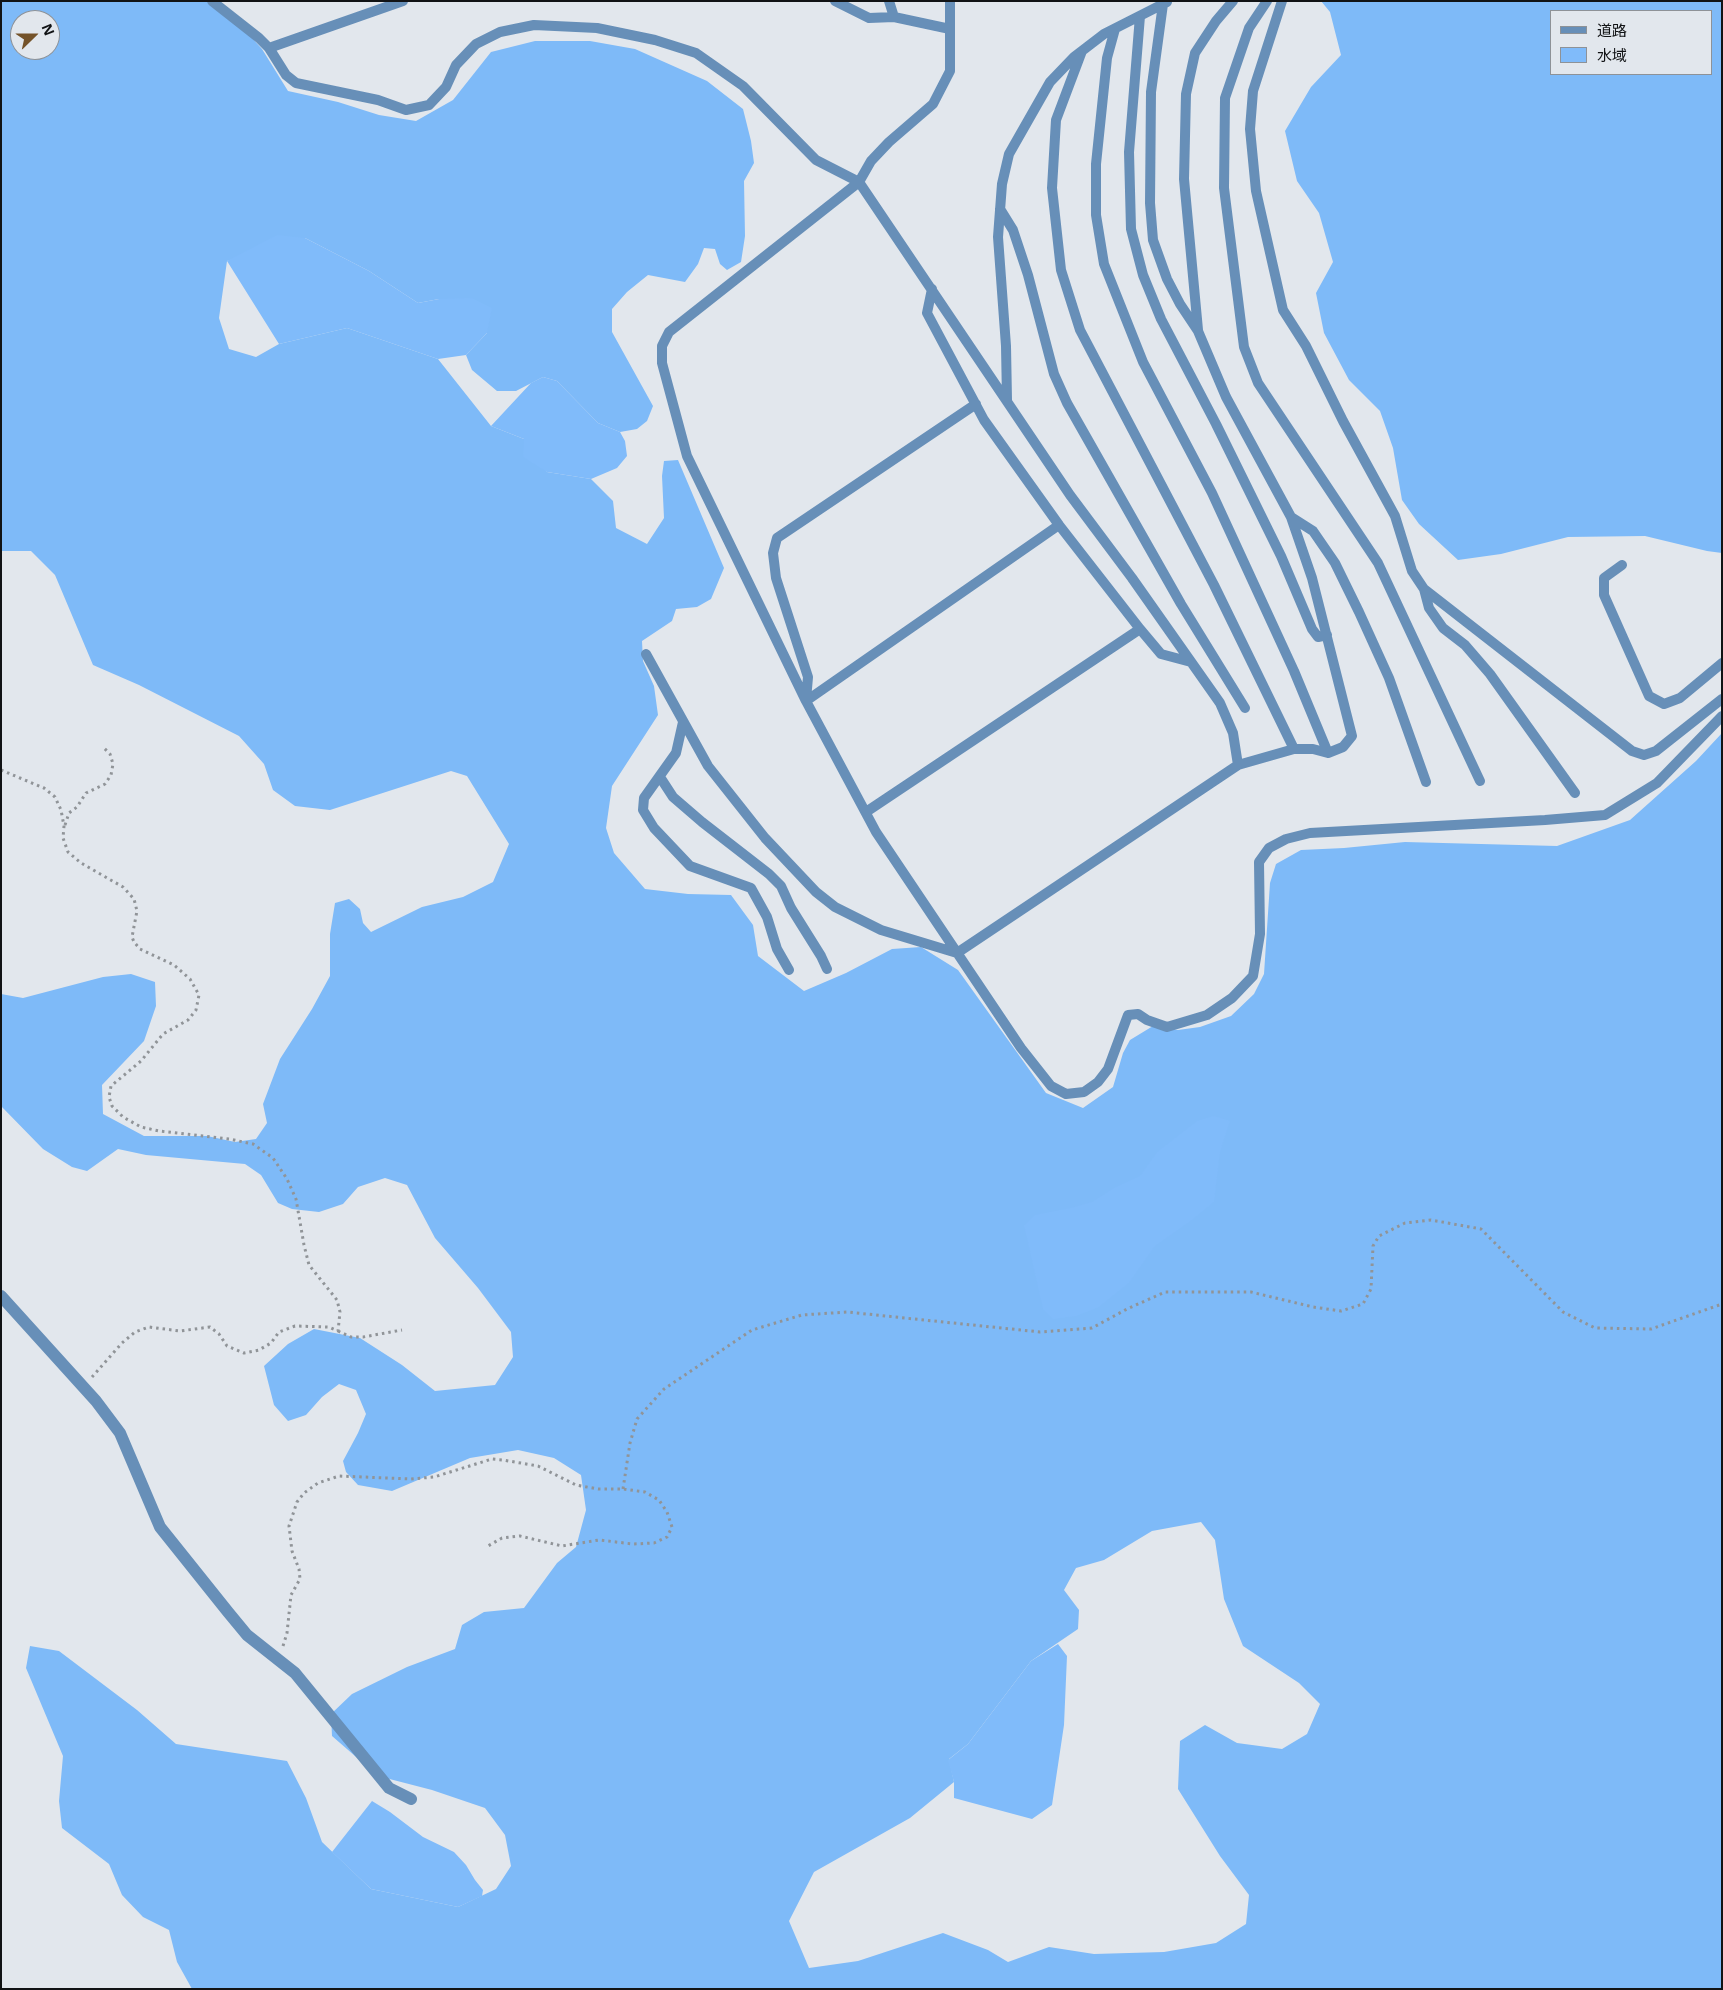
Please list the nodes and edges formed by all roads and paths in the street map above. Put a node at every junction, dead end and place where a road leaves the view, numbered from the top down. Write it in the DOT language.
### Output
graph roads {
  1 [pos="212,1"];
  2 [pos="403,1"];
  3 [pos="835,1"];
  4 [pos="889,1"];
  5 [pos="950,1"];
  6 [pos="1233,1"];
  7 [pos="1267,1"];
  8 [pos="1282,1"];
  9 [pos="1166,3"];
  10 [pos="1140,16"];
  11 [pos="894,17"];
  12 [pos="950,29"];
  13 [pos="1115,29"];
  14 [pos="269,48"];
  15 [pos="1082,51"];
  16 [pos="860,182"];
  17 [pos="1000,209"];
  18 [pos="932,289"];
  19 [pos="1198,331"];
  20 [pos="1008,401"];
  21 [pos="976,404"];
  22 [pos="1292,517"];
  23 [pos="1059,525"];
  24 [pos="1622,566"];
  25 [pos="1424,589"];
  26 [pos="1140,629"];
  27 [pos="1327,635"];
  28 [pos="646,654"];
  29 [pos="1191,662"];
  30 [pos="1722,663"];
  31 [pos="1722,699"];
  32 [pos="806,700"];
  33 [pos="1245,708"];
  34 [pos="1722,716"];
  35 [pos="683,722"];
  36 [pos="103,748"];
  37 [pos="1294,749"];
  38 [pos="1328,752"];
  39 [pos="1238,765"];
  40 [pos="1,770"];
  41 [pos="660,777"];
  42 [pos="1480,781"];
  43 [pos="1426,782"];
  44 [pos="1575,794"];
  45 [pos="866,812"];
  46 [pos="64,826"];
  47 [pos="956,953"];
  48 [pos="827,969"];
  49 [pos="789,970"];
  50 [pos="1,1296"];
  51 [pos="1722,1304"];
  52 [pos="402,1330"];
  53 [pos="338,1331"];
  54 [pos="82,1386"];
  55 [pos="623,1489"];
  56 [pos="488,1546"];
  57 [pos="268,1652"];
  58 [pos="411,1799"];
  1 -- 14 [label="lane"];
  2 -- 14 [label="lane"];
  3 -- 11 [label="lane"];
  4 -- 11 [label="lane"];
  5 -- 12 [label="lane"];
  6 -- 19 [label="lane"];
  7 -- 42 [label="lane"];
  8 -- 25 [label="lane"];
  9 -- 10 [label="lane"];
  9 -- 19 [label="lane"];
  10 -- 13 [label="lane"];
  10 -- 27 [label="lane"];
  11 -- 12 [label="lane"];
  12 -- 16 [label="lane"];
  13 -- 15 [label="lane"];
  13 -- 38 [label="lane"];
  14 -- 16 [label="lane"];
  15 -- 17 [label="lane"];
  15 -- 37 [label="lane"];
  16 -- 18 [label="lane"];
  16 -- 32 [label="lane"];
  17 -- 20 [label="lane"];
  17 -- 33 [label="lane"];
  18 -- 20 [label="lane"];
  18 -- 21 [label="lane"];
  19 -- 22 [label="lane"];
  20 -- 29 [label="lane"];
  21 -- 23 [label="lane"];
  21 -- 32 [label="lane"];
  22 -- 27 [label="lane"];
  22 -- 43 [label="lane"];
  23 -- 26 [label="lane"];
  23 -- 32 [label="lane"];
  24 -- 30 [label="lane"];
  25 -- 31 [label="lane"];
  25 -- 44 [label="lane"];
  26 -- 29 [label="lane"];
  26 -- 45 [label="lane"];
  27 -- 38 [label="lane"];
  28 -- 35 [label="lane"];
  29 -- 39 [label="lane"];
  32 -- 45 [label="lane"];
  34 -- 47 [label="lane"];
  35 -- 41 [label="lane"];
  35 -- 47 [label="lane"];
  36 -- 46 [label="path"];
  37 -- 38 [label="lane"];
  37 -- 39 [label="lane"];
  39 -- 47 [label="lane"];
  40 -- 46 [label="path"];
  41 -- 48 [label="lane"];
  41 -- 49 [label="lane"];
  45 -- 47 [label="lane"];
  46 -- 53 [label="path"];
  50 -- 54 [label="street"];
  51 -- 55 [label="path"];
  52 -- 53 [label="path"];
  53 -- 54 [label="path"];
  54 -- 57 [label="street"];
  55 -- 56 [label="path"];
  55 -- 57 [label="path"];
  57 -- 58 [label="street"];
}
